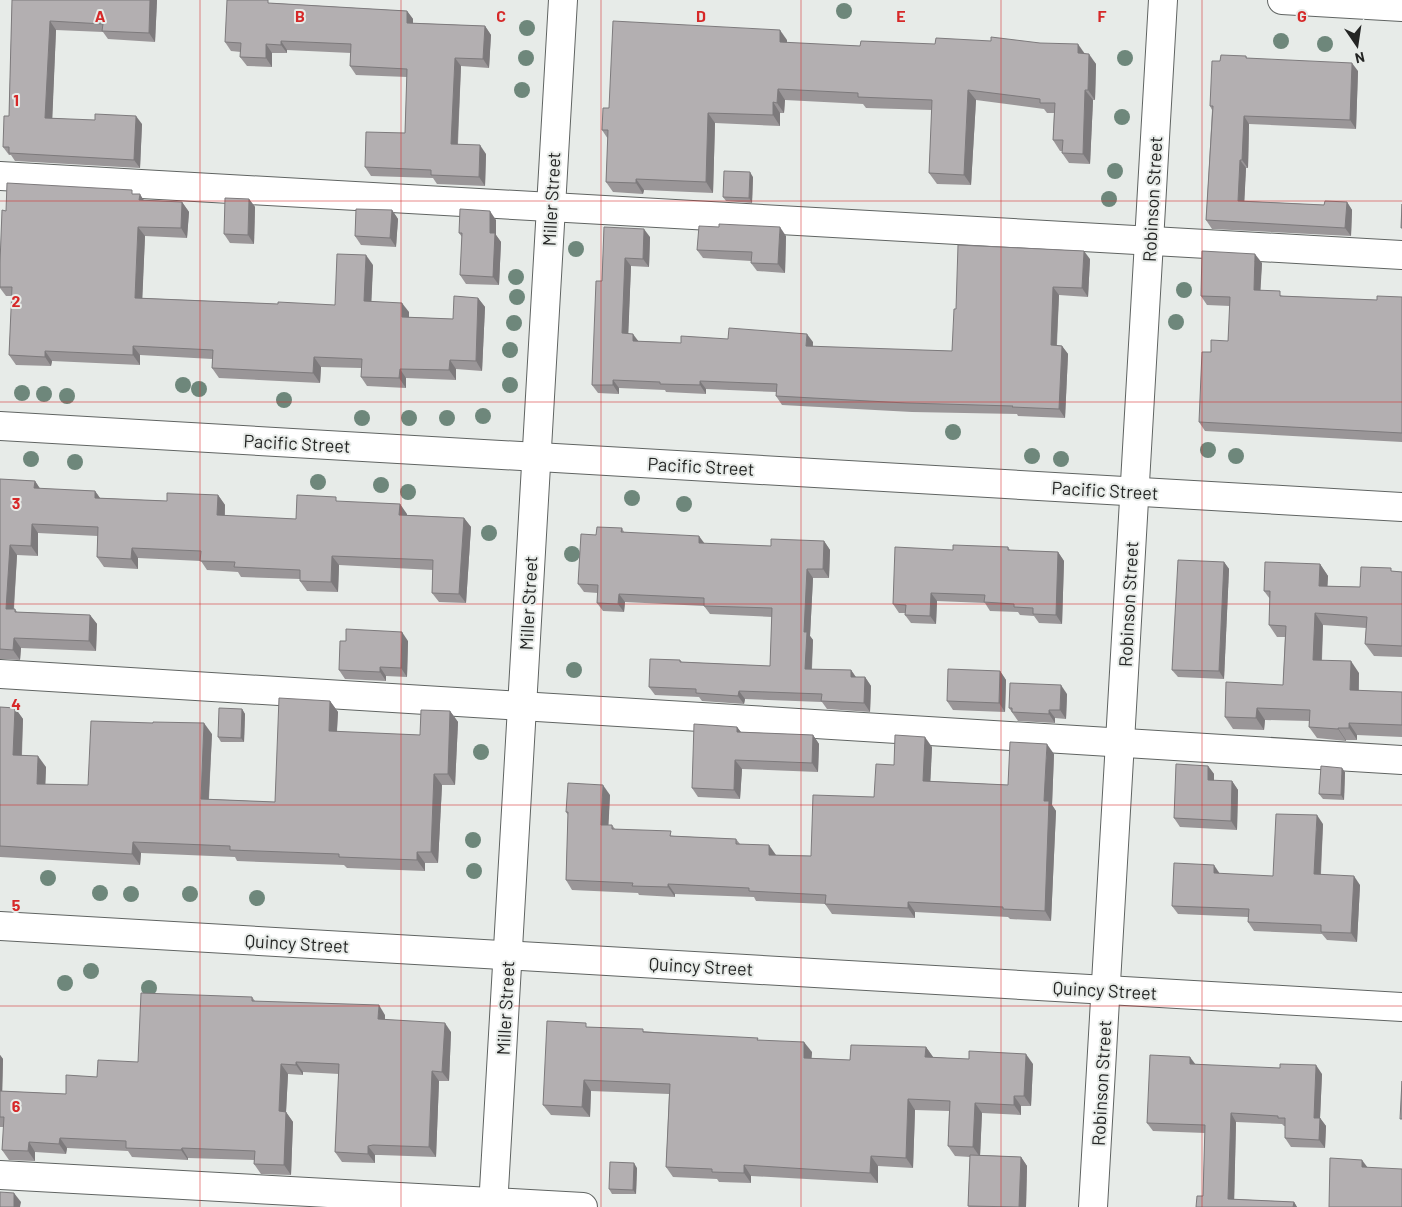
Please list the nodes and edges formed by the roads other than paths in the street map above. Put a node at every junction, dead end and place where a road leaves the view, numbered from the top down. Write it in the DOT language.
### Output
graph roads {
  1 [pos="563,0"];
  2 [pos="1163,0"];
  3 [pos="1282,0"];
  4 [pos="1402,7"];
  5 [pos="0,176"];
  6 [pos="551,206"];
  7 [pos="1149,240"];
  8 [pos="1402,255"];
  9 [pos="0,426"];
  10 [pos="536,457"];
  11 [pos="1135,492"];
  12 [pos="1402,507"];
  13 [pos="0,674"];
  14 [pos="522,706"];
  15 [pos="1120,742"];
  16 [pos="1402,760"];
  17 [pos="0,926"];
  18 [pos="508,955"];
  19 [pos="1106,990"];
  20 [pos="1402,1007"];
  21 [pos="0,1175"];
  22 [pos="493,1204"];
  23 [pos="582,1207"];
  24 [pos="1093,1207"];
  1 -- 6 [label="street, Miller Street"];
  2 -- 7 [label="street, Robinson Street"];
  3 -- 4 [label="street"];
  5 -- 6 [label="street"];
  6 -- 7 [label="street"];
  6 -- 10 [label="street, Miller Street"];
  7 -- 8 [label="street"];
  7 -- 11 [label="street, Robinson Street"];
  9 -- 10 [label="street, Pacific Street"];
  10 -- 11 [label="street, Pacific Street"];
  10 -- 14 [label="street, Miller Street"];
  11 -- 12 [label="street, Pacific Street"];
  11 -- 15 [label="street, Robinson Street"];
  13 -- 14 [label="street"];
  14 -- 15 [label="street"];
  14 -- 18 [label="street, Miller Street"];
  15 -- 16 [label="street"];
  15 -- 19 [label="street, Robinson Street"];
  17 -- 18 [label="street, Quincy Street"];
  18 -- 19 [label="street, Quincy Street"];
  18 -- 22 [label="street, Miller Street"];
  19 -- 20 [label="street, Quincy Street"];
  19 -- 24 [label="street, Robinson Street"];
  21 -- 22 [label="street"];
  22 -- 23 [label="street"];
}
